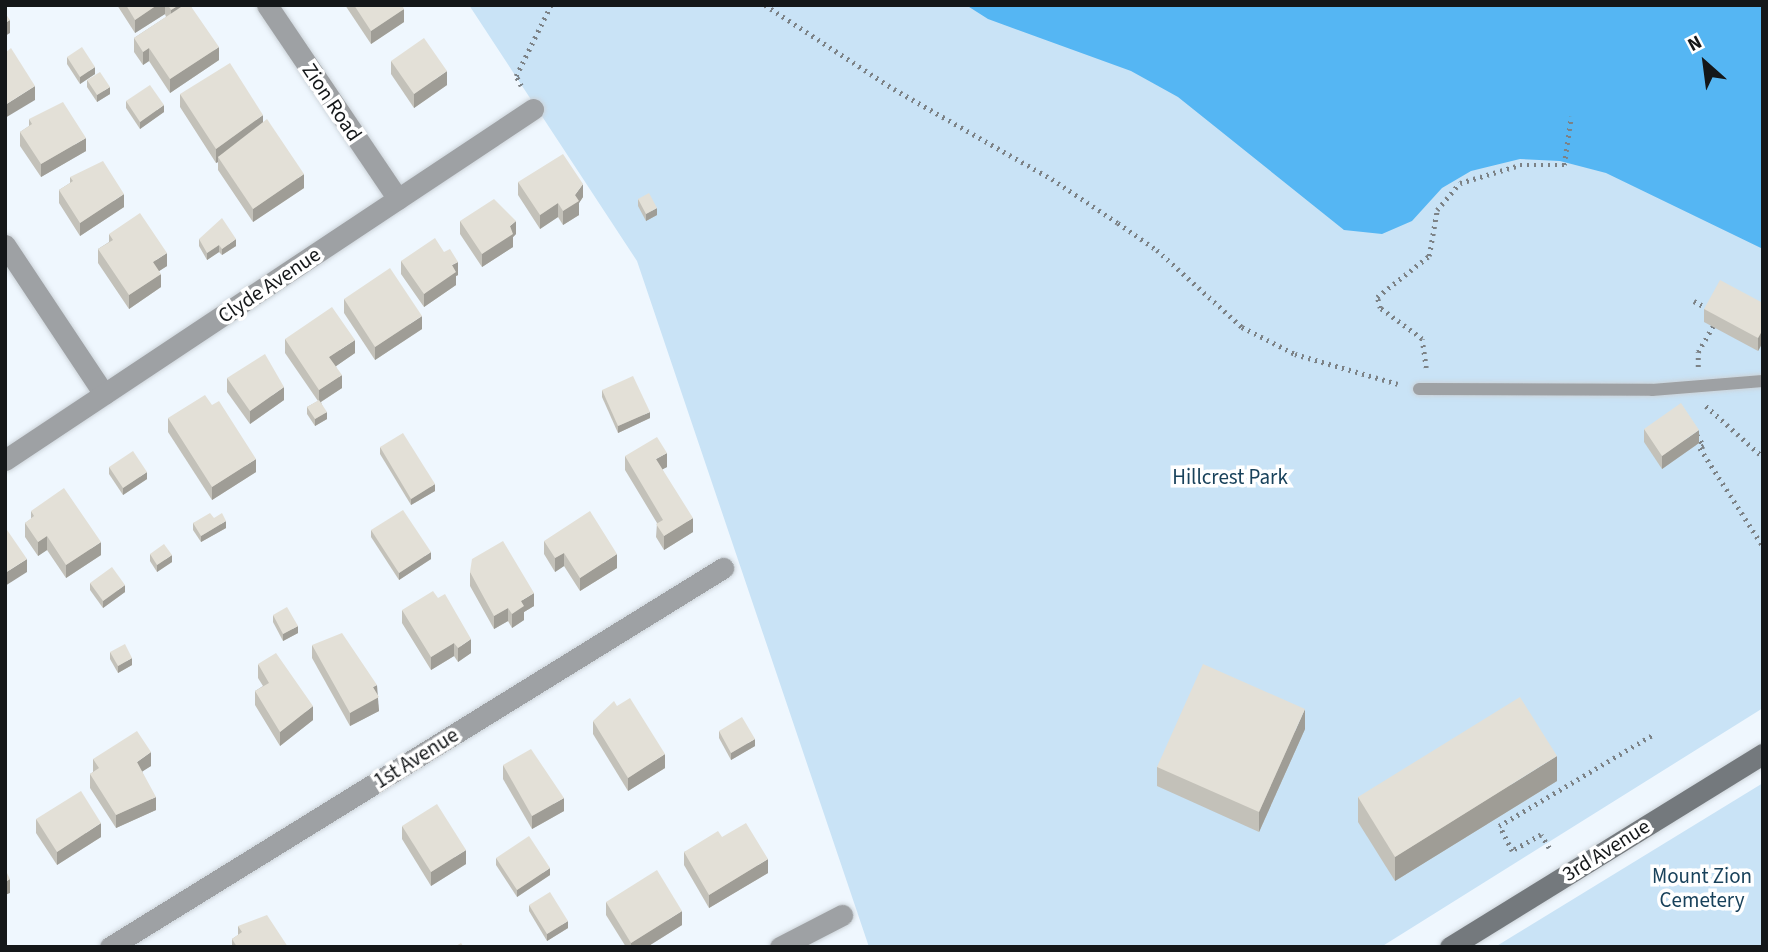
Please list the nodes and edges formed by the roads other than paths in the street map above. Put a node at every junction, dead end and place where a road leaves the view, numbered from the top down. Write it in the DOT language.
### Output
graph roads {
  1 [pos="267,5"];
  2 [pos="533,109"];
  3 [pos="397,199"];
  4 [pos="5,245"];
  5 [pos="1763,381"];
  6 [pos="1422,389"];
  7 [pos="104,394"];
  8 [pos="5,460"];
  9 [pos="723,568"];
  10 [pos="1763,754"];
  11 [pos="842,915"];
  12 [pos="110,947"];
  13 [pos="780,947"];
  14 [pos="1450,947"];
  1 -- 3 [label="street, Zion Road"];
  2 -- 3 [label="street, Clyde Avenue"];
  3 -- 7 [label="street, Clyde Avenue"];
  4 -- 7 [label="street"];
  5 -- 6 [label="lane"];
  7 -- 8 [label="street, Clyde Avenue"];
  9 -- 12 [label="street, 1st Avenue"];
  10 -- 14 [label="street, 3rd Avenue"];
  11 -- 13 [label="street"];
}
